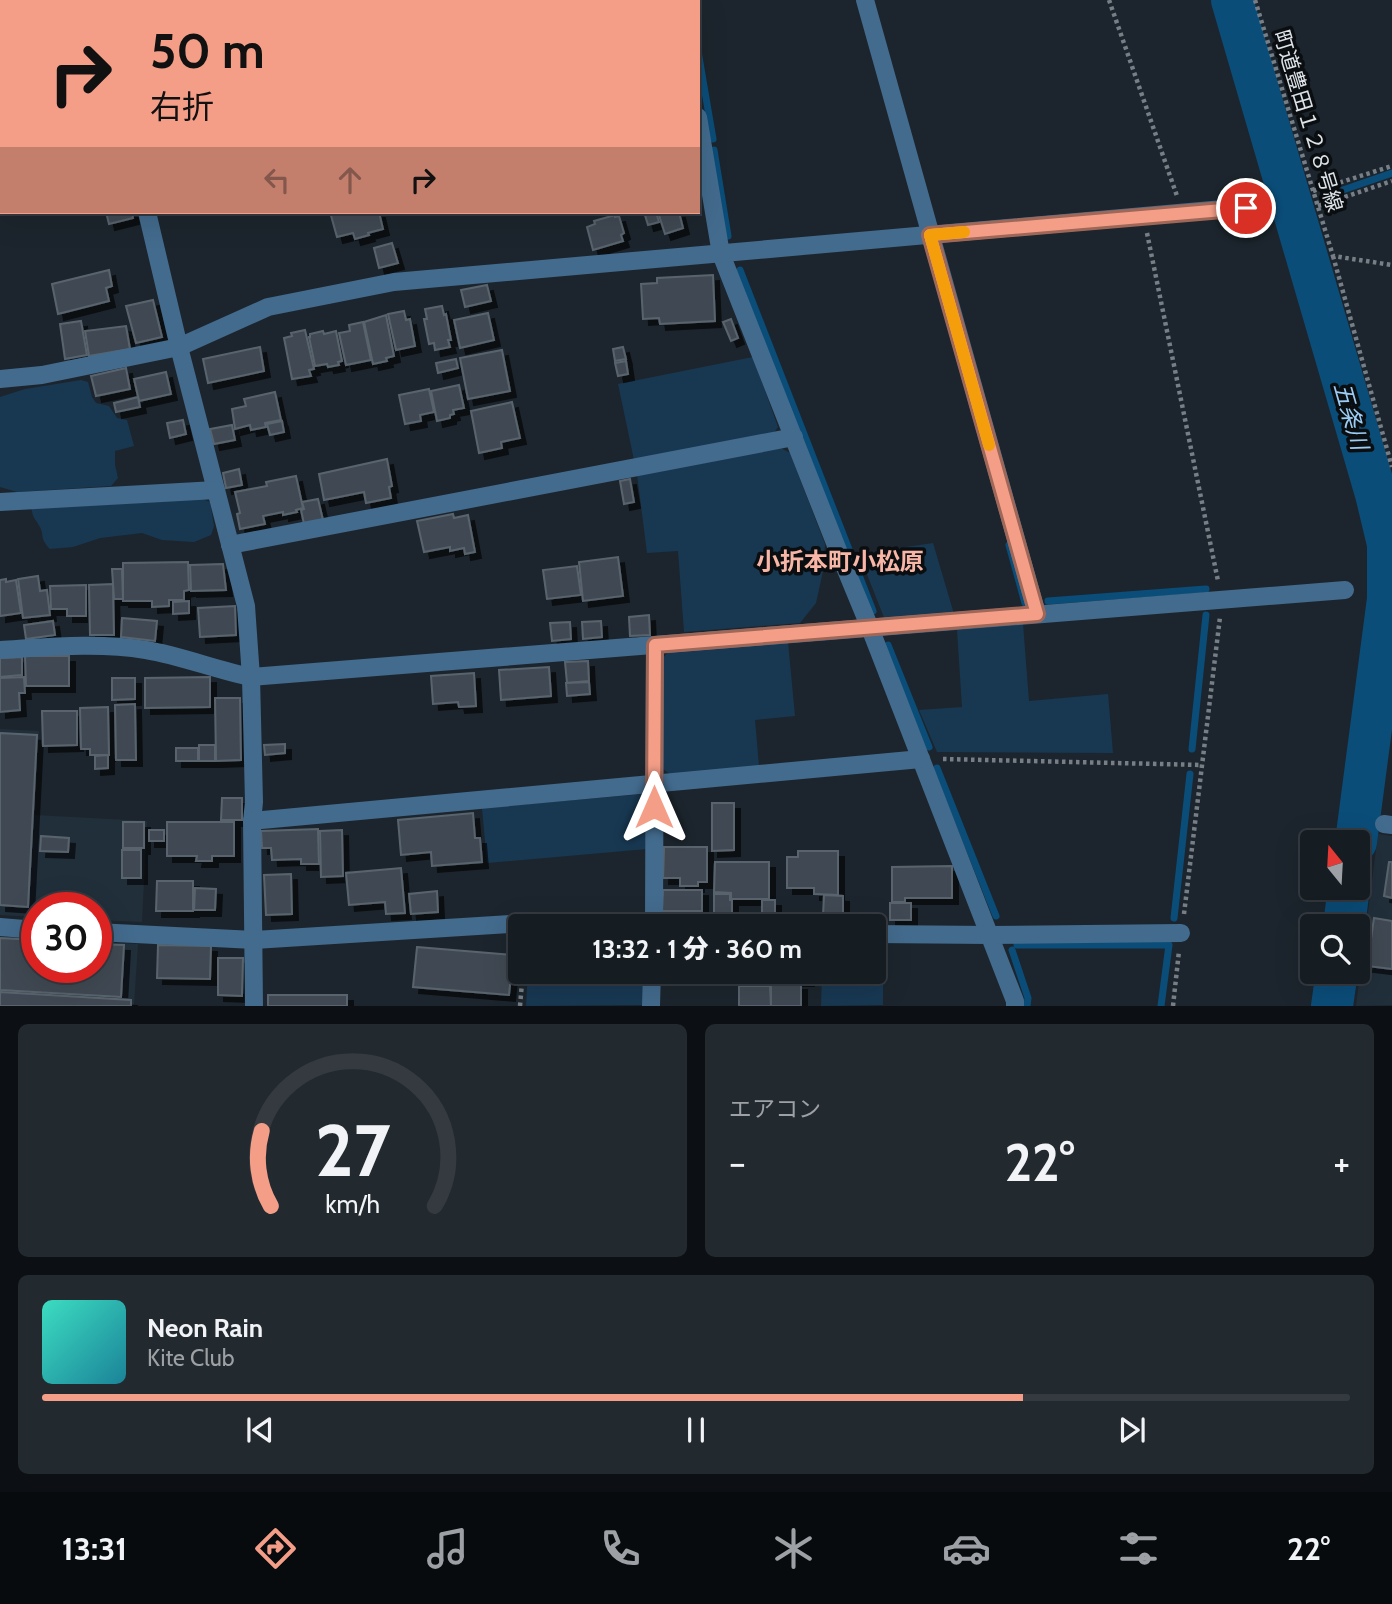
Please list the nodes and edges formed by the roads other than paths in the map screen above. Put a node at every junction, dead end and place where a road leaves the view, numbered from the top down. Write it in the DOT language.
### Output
graph roads {
  1 [pos="865,0"];
  2 [pos="700,129"];
  3 [pos="1246,208"];
  4 [pos="147,214"];
  5 [pos="930,235"];
  6 [pos="721,254"];
  7 [pos="179,347"];
  8 [pos="0,379"];
  9 [pos="794,437"];
  10 [pos="216,490"];
  11 [pos="0,502"];
  12 [pos="230,545"];
  13 [pos="1345,590"];
  14 [pos="1037,614"];
  15 [pos="870,628"];
  16 [pos="655,645"];
  17 [pos="0,650"];
  18 [pos="251,677"];
  19 [pos="921,759"];
  20 [pos="654,783"];
  21 [pos="252,821"];
  22 [pos="654,914"];
  23 [pos="508,924"];
  24 [pos="0,927"];
  25 [pos="21,929"];
  26 [pos="112,933"];
  27 [pos="1181,933"];
  28 [pos="886,934"];
  29 [pos="989,935"];
  30 [pos="254,940"];
  31 [pos="652,984"];
  32 [pos="254,1006"];
  33 [pos="651,1006"];
  34 [pos="1015,1006"];
  1 -- 5 [label="street"];
  2 -- 6 [label="street"];
  3 -- 5 [label="street"];
  4 -- 7 [label="street"];
  5 -- 6 [label="street"];
  5 -- 14 [label="street"];
  6 -- 7 [label="street"];
  6 -- 9 [label="street"];
  7 -- 8 [label="street"];
  7 -- 10 [label="street"];
  9 -- 12 [label="street"];
  9 -- 15 [label="street"];
  10 -- 11 [label="street"];
  10 -- 12 [label="street"];
  12 -- 18 [label="street"];
  13 -- 14 [label="street"];
  14 -- 15 [label="street"];
  15 -- 16 [label="street"];
  15 -- 19 [label="street"];
  16 -- 18 [label="street"];
  16 -- 20 [label="street"];
  17 -- 18 [label="street"];
  18 -- 21 [label="street"];
  19 -- 20 [label="street"];
  19 -- 29 [label="street"];
  20 -- 21 [label="street"];
  20 -- 22 [label="street"];
  21 -- 30 [label="street"];
  23 -- 30 [label="street"];
  24 -- 25 [label="street"];
  26 -- 30 [label="street"];
  27 -- 29 [label="street"];
  28 -- 29 [label="street"];
  29 -- 34 [label="street"];
  30 -- 32 [label="street"];
  31 -- 33 [label="street"];
}
